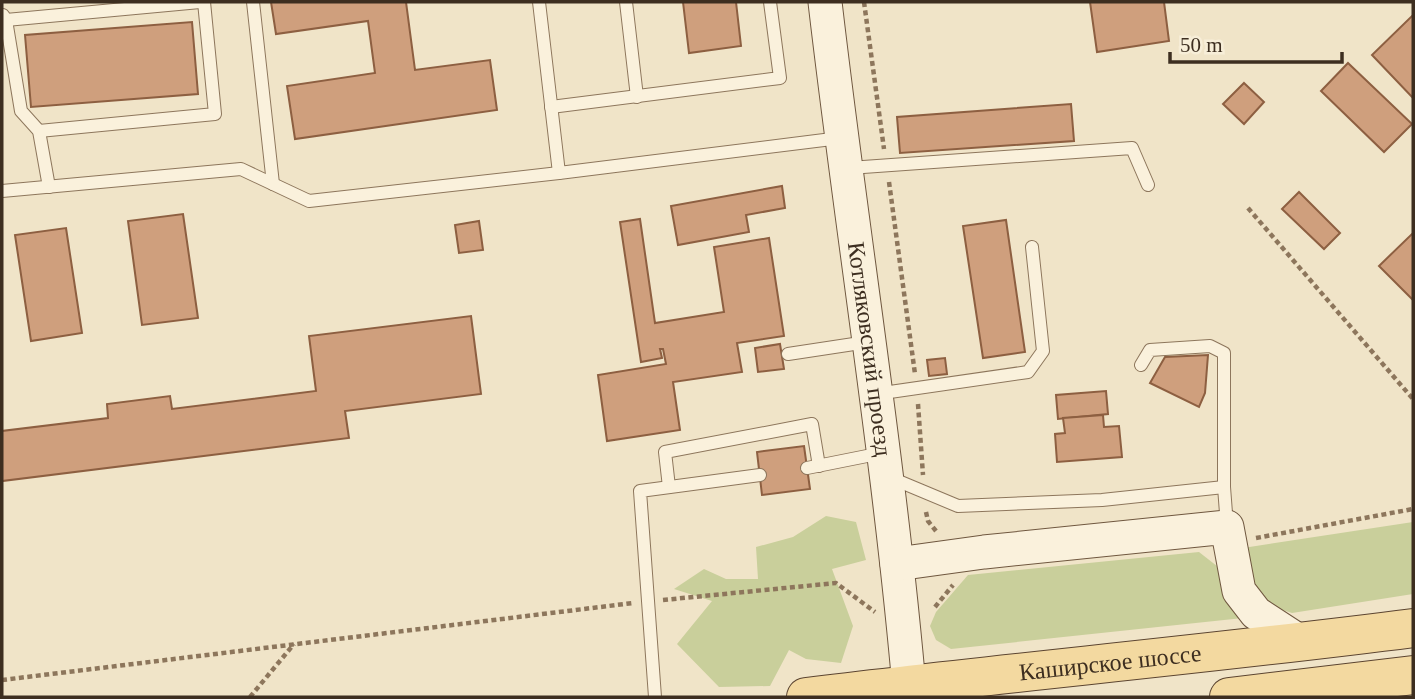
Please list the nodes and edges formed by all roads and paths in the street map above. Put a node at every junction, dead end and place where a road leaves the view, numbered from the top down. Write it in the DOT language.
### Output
graph roads {
  1 [pos="202,2"];
  2 [pos="253,2"];
  3 [pos="539,2"];
  4 [pos="626,2"];
  5 [pos="770,2"];
  6 [pos="825,2"];
  7 [pos="864,2"];
  8 [pos="4,17"];
  9 [pos="637,97"];
  10 [pos="551,107"];
  11 [pos="38,131"];
  12 [pos="843,153"];
  13 [pos="887,166"];
  14 [pos="559,173"];
  15 [pos="273,184"];
  16 [pos="1148,185"];
  17 [pos="49,187"];
  18 [pos="2,191"];
  19 [pos="1248,208"];
  20 [pos="1032,247"];
  21 [pos="868,342"];
  22 [pos="788,354"];
  23 [pos="1142,365"];
  24 [pos="917,389"];
  25 [pos="876,394"];
  26 [pos="1413,399"];
  27 [pos="885,465"];
  28 [pos="760,475"];
  29 [pos="1224,487"];
  30 [pos="669,488"];
  31 [pos="924,494"];
  32 [pos="1227,527"];
  33 [pos="946,535"];
  34 [pos="897,564"];
  35 [pos="649,601"];
  36 [pos="875,612"];
  37 [pos="1413,628"];
  38 [pos="1302,643"];
  39 [pos="294,644"];
  40 [pos="1413,675"];
  41 [pos="2,680"];
  42 [pos="910,691"];
  43 [pos="1333,691"];
  44 [pos="250,697"];
  45 [pos="655,697"];
  46 [pos="806,697"];
  47 [pos="1229,697"];
  1 -- 8 [label="lane"];
  1 -- 11 [label="lane"];
  2 -- 15 [label="lane"];
  3 -- 10 [label="lane"];
  4 -- 9 [label="lane"];
  5 -- 9 [label="lane"];
  6 -- 12 [label="main road, Котляковский проезд"];
  7 -- 13 [label="path"];
  8 -- 11 [label="lane"];
  9 -- 10 [label="lane"];
  10 -- 14 [label="lane"];
  11 -- 17 [label="lane"];
  12 -- 13 [label="lane"];
  12 -- 14 [label="lane"];
  12 -- 21 [label="main road, Котляковский проезд"];
  13 -- 16 [label="lane"];
  13 -- 24 [label="path"];
  14 -- 15 [label="lane"];
  15 -- 17 [label="lane"];
  17 -- 18 [label="lane"];
  19 -- 26 [label="path"];
  20 -- 24 [label="lane"];
  21 -- 22 [label="lane"];
  21 -- 25 [label="main road, Котляковский проезд"];
  23 -- 29 [label="lane"];
  24 -- 25 [label="lane"];
  24 -- 31 [label="path"];
  25 -- 27 [label="main road, Котляковский проезд"];
  27 -- 30 [label="lane"];
  27 -- 31 [label="lane"];
  27 -- 34 [label="main road, Котляковский проезд"];
  28 -- 30 [label="lane"];
  29 -- 31 [label="lane"];
  29 -- 32 [label="lane"];
  30 -- 35 [label="lane"];
  31 -- 33 [label="path"];
  32 -- 34 [label="main road"];
  32 -- 38 [label="main road"];
  34 -- 42 [label="main road, Котляковский проезд"];
  35 -- 36 [label="path"];
  35 -- 39 [label="path"];
  35 -- 45 [label="lane"];
  37 -- 38 [label="main road, Каширское шоссе"];
  38 -- 42 [label="main road, Каширское шоссе"];
  39 -- 41 [label="path"];
  39 -- 44 [label="path"];
  40 -- 43 [label="main road"];
  42 -- 46 [label="main road, Каширское шоссе"];
  43 -- 47 [label="main road"];
}
